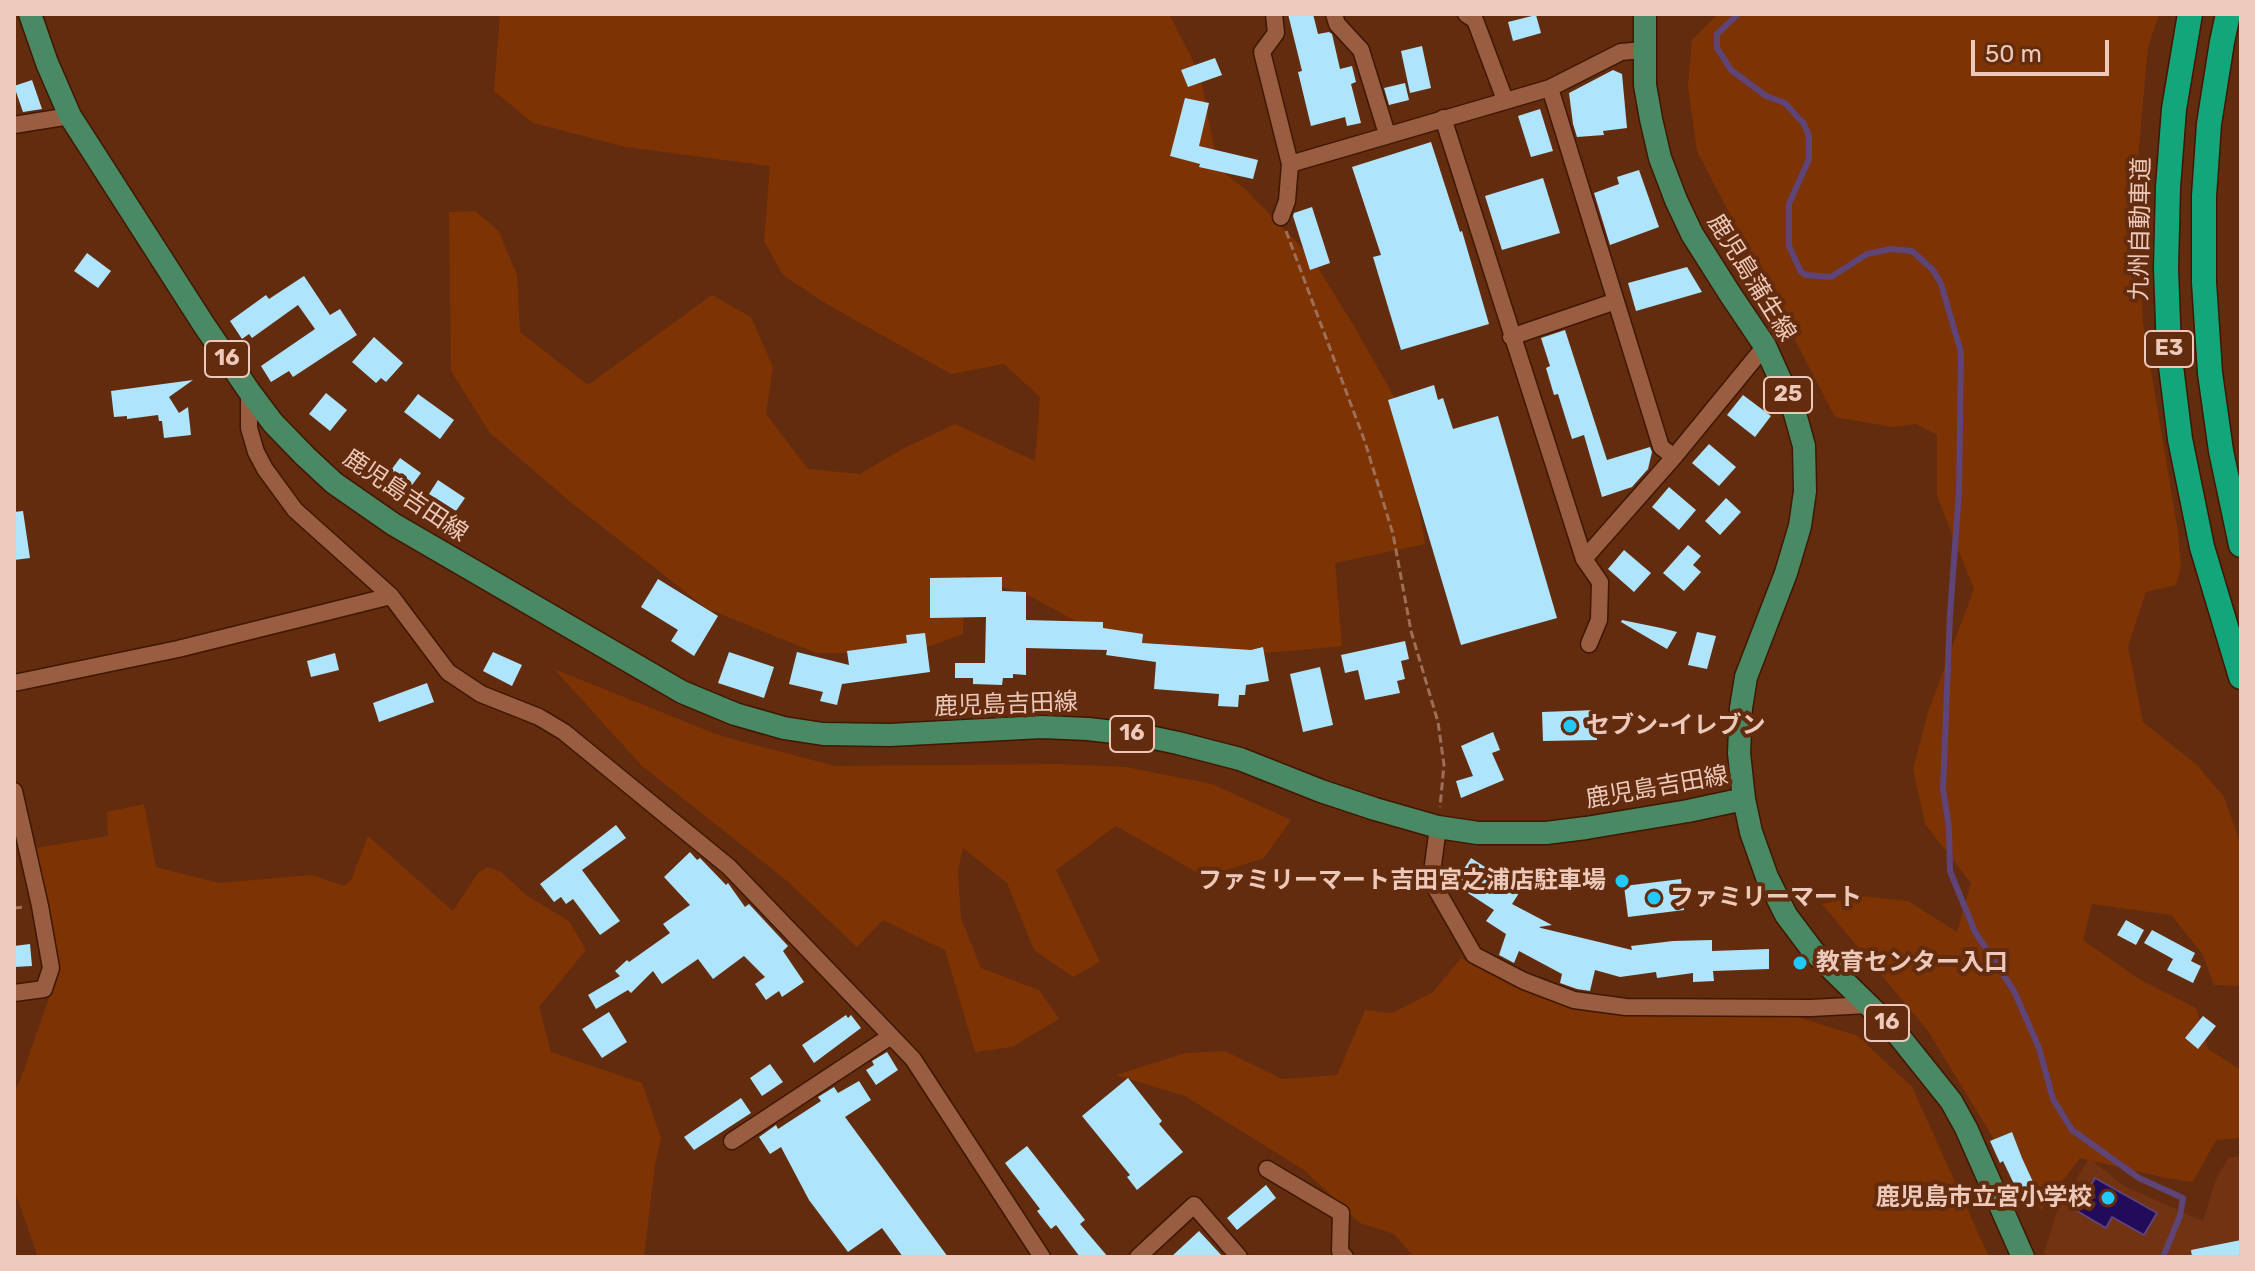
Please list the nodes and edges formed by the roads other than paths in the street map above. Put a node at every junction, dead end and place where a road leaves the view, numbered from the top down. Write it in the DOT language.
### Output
graph roads {
  1 [pos="30,14"];
  2 [pos="1274,14"];
  3 [pos="1334,14"];
  4 [pos="1466,14"];
  5 [pos="1645,14"];
  6 [pos="2190,14"];
  7 [pos="2228,14"];
  8 [pos="1643,50"];
  9 [pos="1550,88"];
  10 [pos="1505,100"];
  11 [pos="70,116"];
  12 [pos="1443,118"];
  13 [pos="14,125"];
  14 [pos="1387,134"];
  15 [pos="1290,164"];
  16 [pos="1281,217"];
  17 [pos="1616,301"];
  18 [pos="1511,337"];
  19 [pos="1765,346"];
  20 [pos="249,391"];
  21 [pos="1674,457"];
  22 [pos="2241,545"];
  23 [pos="1584,559"];
  24 [pos="391,596"];
  25 [pos="1589,644"];
  26 [pos="2241,677"];
  27 [pos="14,683"];
  28 [pos="14,791"];
  29 [pos="1744,799"];
  30 [pos="1438,827"];
  31 [pos="14,993"];
  32 [pos="1868,1005"];
  33 [pos="891,1036"];
  34 [pos="732,1141"];
  35 [pos="1267,1169"];
  36 [pos="1042,1257"];
  37 [pos="1138,1257"];
  38 [pos="1239,1257"];
  39 [pos="1345,1257"];
  40 [pos="2023,1257"];
  1 -- 11 [label="main road, 鹿児島吉田線 / 16"];
  2 -- 15 [label="street"];
  3 -- 14 [label="street"];
  4 -- 10 [label="street"];
  5 -- 8 [label="main road, 鹿児島蒲生線 / 25"];
  6 -- 26 [label="highway, 九州自動車道 / E3"];
  7 -- 22 [label="highway, E3"];
  8 -- 9 [label="street"];
  8 -- 19 [label="main road, 鹿児島蒲生線 / 25"];
  9 -- 10 [label="street"];
  9 -- 17 [label="street"];
  10 -- 12 [label="street"];
  11 -- 13 [label="street"];
  11 -- 20 [label="main road, 鹿児島吉田線 / 16"];
  12 -- 14 [label="street"];
  12 -- 18 [label="street"];
  14 -- 15 [label="street"];
  15 -- 16 [label="street"];
  17 -- 18 [label="street"];
  17 -- 21 [label="street"];
  18 -- 23 [label="street"];
  19 -- 21 [label="street"];
  19 -- 29 [label="main road, 鹿児島蒲生線 / 25"];
  20 -- 24 [label="street"];
  20 -- 30 [label="main road, 鹿児島吉田線 / 16"];
  21 -- 23 [label="street"];
  23 -- 25 [label="street"];
  24 -- 27 [label="street"];
  24 -- 33 [label="street"];
  28 -- 31 [label="street"];
  29 -- 30 [label="main road, 鹿児島吉田線 / 16"];
  29 -- 32 [label="main road, 鹿児島吉田線 / 16"];
  30 -- 32 [label="street"];
  32 -- 40 [label="main road, 鹿児島吉田線 / 16"];
  33 -- 34 [label="street"];
  33 -- 36 [label="street"];
  35 -- 39 [label="street"];
  37 -- 38 [label="street"];
}
